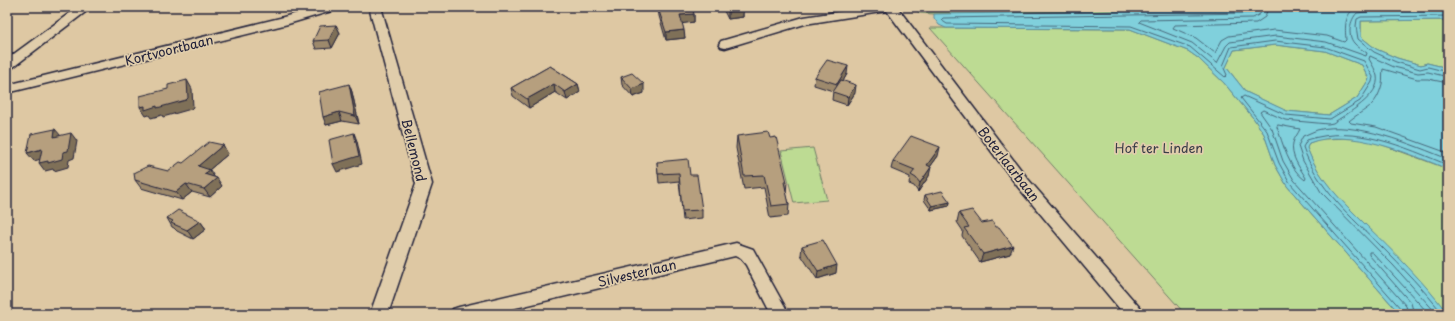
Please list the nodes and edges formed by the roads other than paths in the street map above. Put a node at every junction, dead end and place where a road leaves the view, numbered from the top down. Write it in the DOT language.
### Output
graph roads {
  1 [pos="86,7"];
  2 [pos="331,7"];
  3 [pos="375,7"];
  4 [pos="890,7"];
  5 [pos="725,44"];
  6 [pos="7,65"];
  7 [pos="7,89"];
  8 [pos="379,314"];
  9 [pos="459,314"];
  10 [pos="780,314"];
  11 [pos="1135,314"];
  1 -- 6 [label="street"];
  2 -- 7 [label="street, Kortvoortbaan"];
  3 -- 8 [label="street, Bellemond"];
  4 -- 5 [label="street, Boterlaarbaan"];
  4 -- 11 [label="street, Boterlaarbaan"];
  9 -- 10 [label="street, Silvesterlaan"];
}
